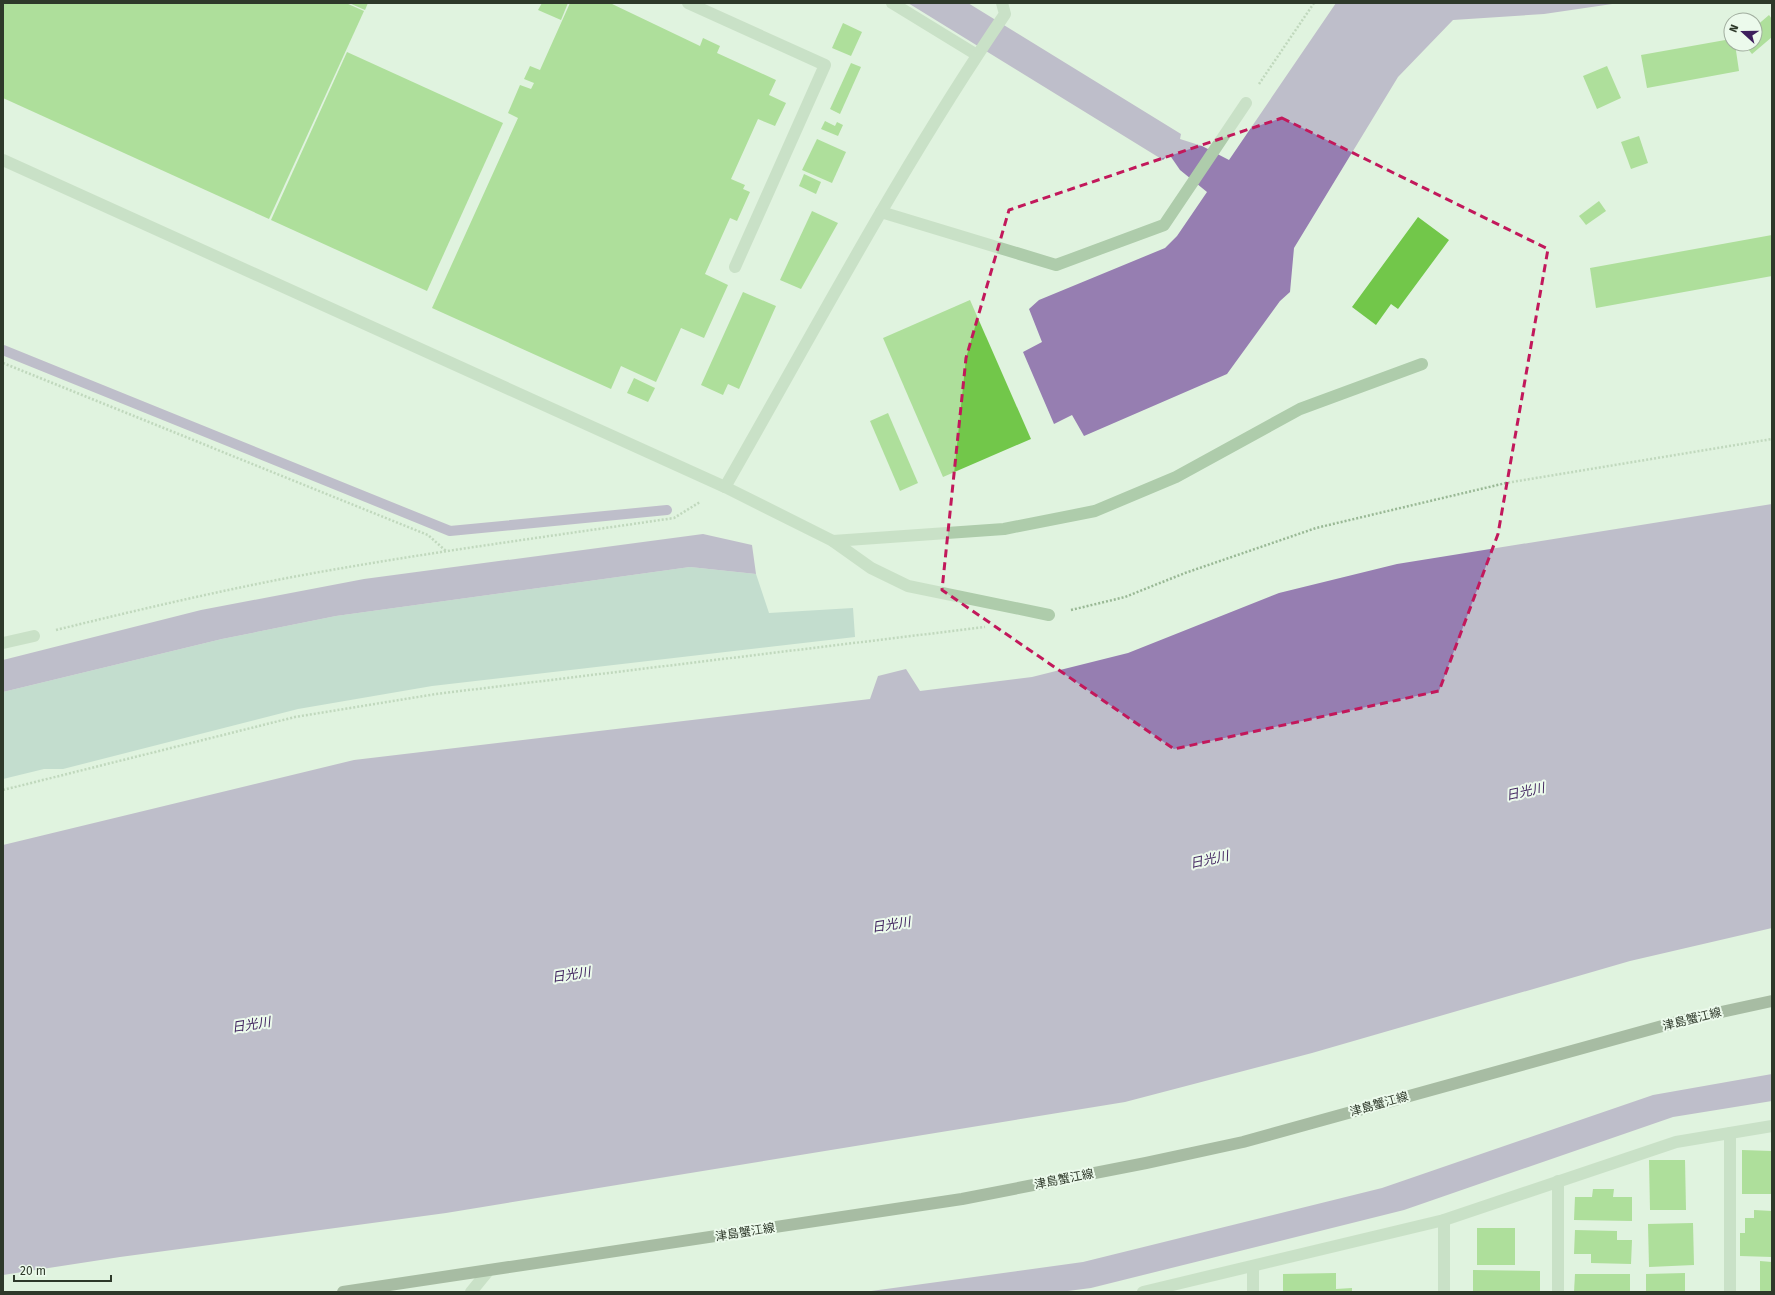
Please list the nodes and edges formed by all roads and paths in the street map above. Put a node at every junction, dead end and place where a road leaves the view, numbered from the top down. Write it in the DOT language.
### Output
graph roads {
  1 [pos="688,3"];
  2 [pos="892,3"];
  3 [pos="1314,3"];
  4 [pos="1003,8"];
  5 [pos="979,52"];
  6 [pos="1246,103"];
  7 [pos="3,160"];
  8 [pos="881,212"];
  9 [pos="735,267"];
  10 [pos="3,362"];
  11 [pos="1422,364"];
  12 [pos="1772,439"];
  13 [pos="725,487"];
  14 [pos="833,541"];
  15 [pos="446,551"];
  16 [pos="1048,615"];
  17 [pos="991,627"];
  18 [pos="34,636"];
  19 [pos="3,643"];
  20 [pos="3,790"];
  21 [pos="1772,1000"];
  22 [pos="1772,1126"];
  23 [pos="1730,1133"];
  24 [pos="1558,1181"];
  25 [pos="1444,1220"];
  26 [pos="1253,1267"];
  27 [pos="489,1270"];
  28 [pos="343,1292"];
  29 [pos="471,1292"];
  30 [pos="1143,1292"];
  31 [pos="1253,1292"];
  32 [pos="1444,1292"];
  33 [pos="1558,1292"];
  34 [pos="1730,1292"];
  1 -- 9 [label="street"];
  2 -- 5 [label="street"];
  3 -- 6 [label="path"];
  4 -- 5 [label="street"];
  5 -- 8 [label="street"];
  6 -- 8 [label="street"];
  7 -- 13 [label="street"];
  8 -- 13 [label="street"];
  10 -- 15 [label="path"];
  11 -- 14 [label="street"];
  12 -- 16 [label="path"];
  13 -- 14 [label="street"];
  13 -- 15 [label="path"];
  14 -- 16 [label="street"];
  15 -- 18 [label="path"];
  17 -- 20 [label="path"];
  18 -- 19 [label="street"];
  21 -- 27 [label="main road, 津島蟹江線"];
  22 -- 23 [label="street"];
  23 -- 24 [label="street"];
  23 -- 34 [label="street"];
  24 -- 25 [label="street"];
  24 -- 33 [label="street"];
  25 -- 26 [label="street"];
  25 -- 32 [label="street"];
  26 -- 30 [label="street"];
  26 -- 31 [label="street"];
  27 -- 28 [label="main road, 津島蟹江線"];
  27 -- 29 [label="street"];
}
